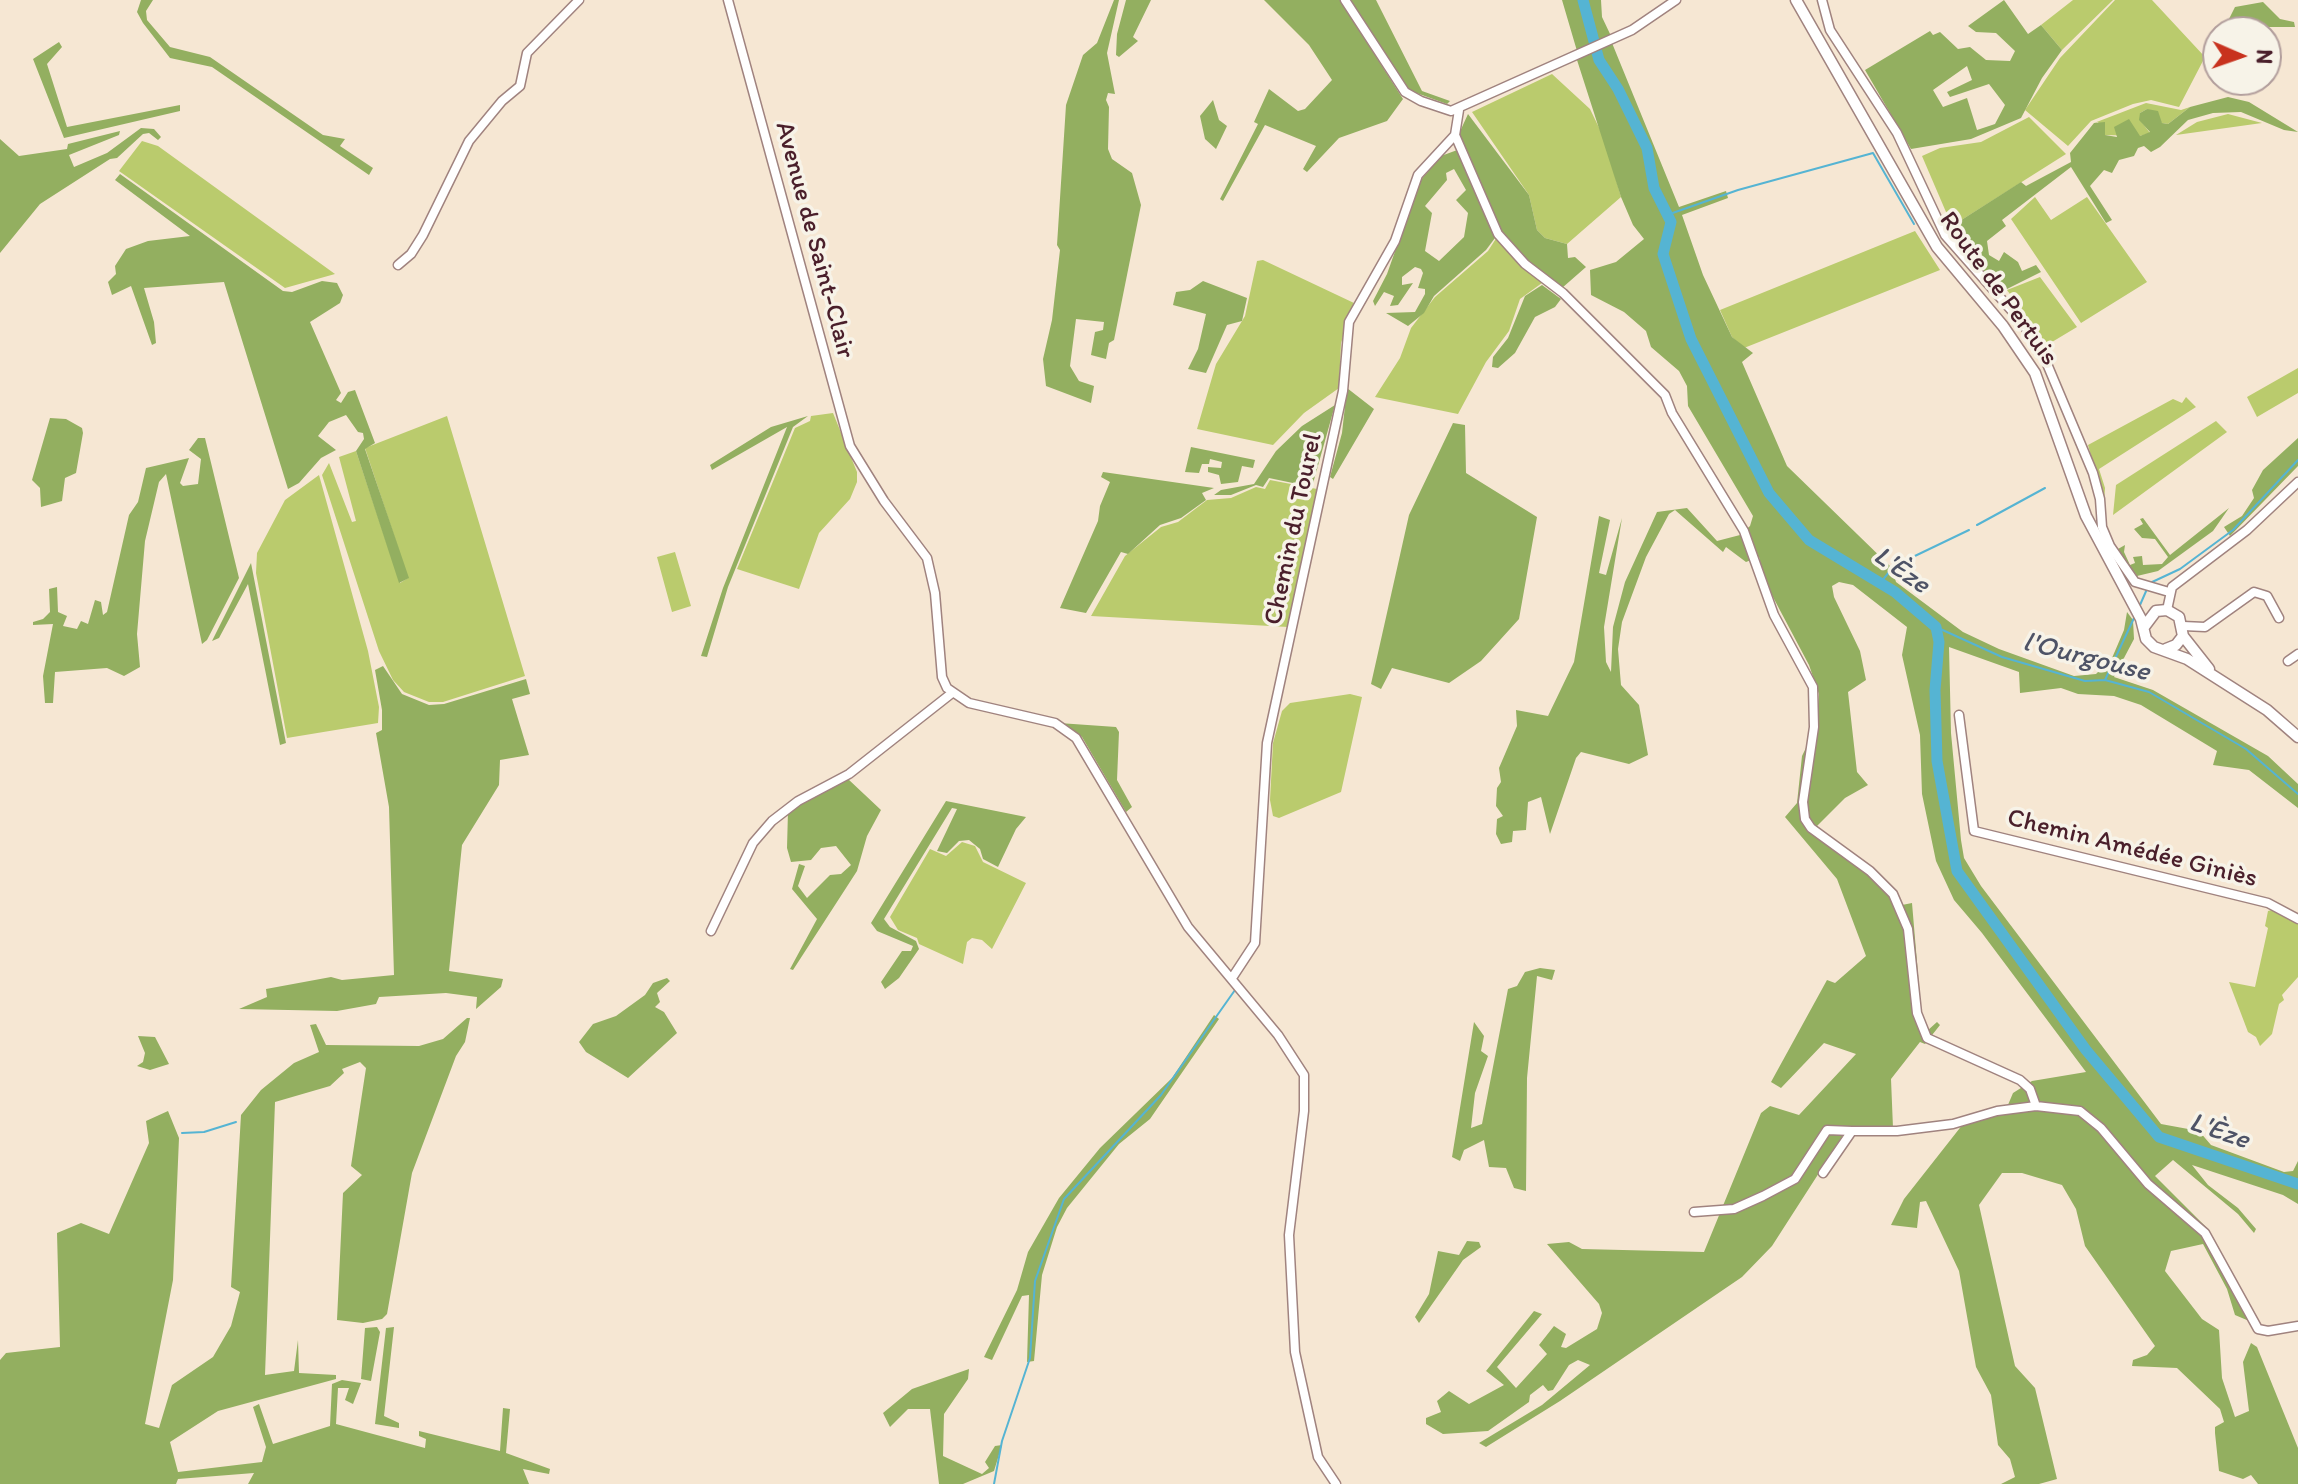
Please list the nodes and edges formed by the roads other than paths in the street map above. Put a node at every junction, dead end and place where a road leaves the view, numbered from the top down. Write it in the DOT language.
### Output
graph roads {
  1 [pos="579,0"];
  2 [pos="728,0"];
  3 [pos="1345,0"];
  4 [pos="1676,0"];
  5 [pos="1796,0"];
  6 [pos="1804,0"];
  7 [pos="1822,0"];
  8 [pos="1459,110"];
  9 [pos="1863,117"];
  10 [pos="1455,135"];
  11 [pos="398,265"];
  12 [pos="2297,482"];
  13 [pos="2121,581"];
  14 [pos="2169,592"];
  15 [pos="2161,610"];
  16 [pos="2279,618"];
  17 [pos="2144,627"];
  18 [pos="2183,631"];
  19 [pos="2166,649"];
  20 [pos="2298,654"];
  21 [pos="2288,661"];
  22 [pos="2222,681"];
  23 [pos="952,693"];
  24 [pos="1959,715"];
  25 [pos="2298,737"];
  26 [pos="2298,919"];
  27 [pos="711,931"];
  28 [pos="1232,978"];
  29 [pos="2036,1106"];
  30 [pos="1852,1131"];
  31 [pos="1823,1173"];
  32 [pos="1694,1212"];
  33 [pos="2298,1326"];
  34 [pos="1336,1484"];
  1 -- 11 [label="street"];
  2 -- 23 [label="street, Avenue de Saint-Clair"];
  3 -- 8 [label="street"];
  4 -- 8 [label="street"];
  5 -- 9 [label="main road, Route de Pertuis"];
  6 -- 9 [label="main road, Route de Pertuis"];
  7 -- 14 [label="street"];
  8 -- 10 [label="street"];
  9 -- 13 [label="main road, Route de Pertuis"];
  10 -- 28 [label="street, Chemin du Tourel"];
  10 -- 29 [label="street"];
  12 -- 14 [label="street"];
  13 -- 15 [label="main road, Route de Pertuis"];
  13 -- 17 [label="main road, Route de Pertuis"];
  14 -- 15 [label="street"];
  15 -- 17 [label="main road"];
  15 -- 18 [label="main road"];
  16 -- 18 [label="street"];
  17 -- 19 [label="main road"];
  18 -- 19 [label="main road"];
  18 -- 22 [label="main road"];
  19 -- 22 [label="main road"];
  20 -- 21 [label="street"];
  22 -- 25 [label="main road"];
  23 -- 27 [label="street"];
  23 -- 28 [label="street"];
  24 -- 26 [label="street, Chemin Amédée Giniès"];
  28 -- 34 [label="street"];
  29 -- 30 [label="street"];
  29 -- 33 [label="street"];
  30 -- 31 [label="street"];
  30 -- 32 [label="street"];
}
